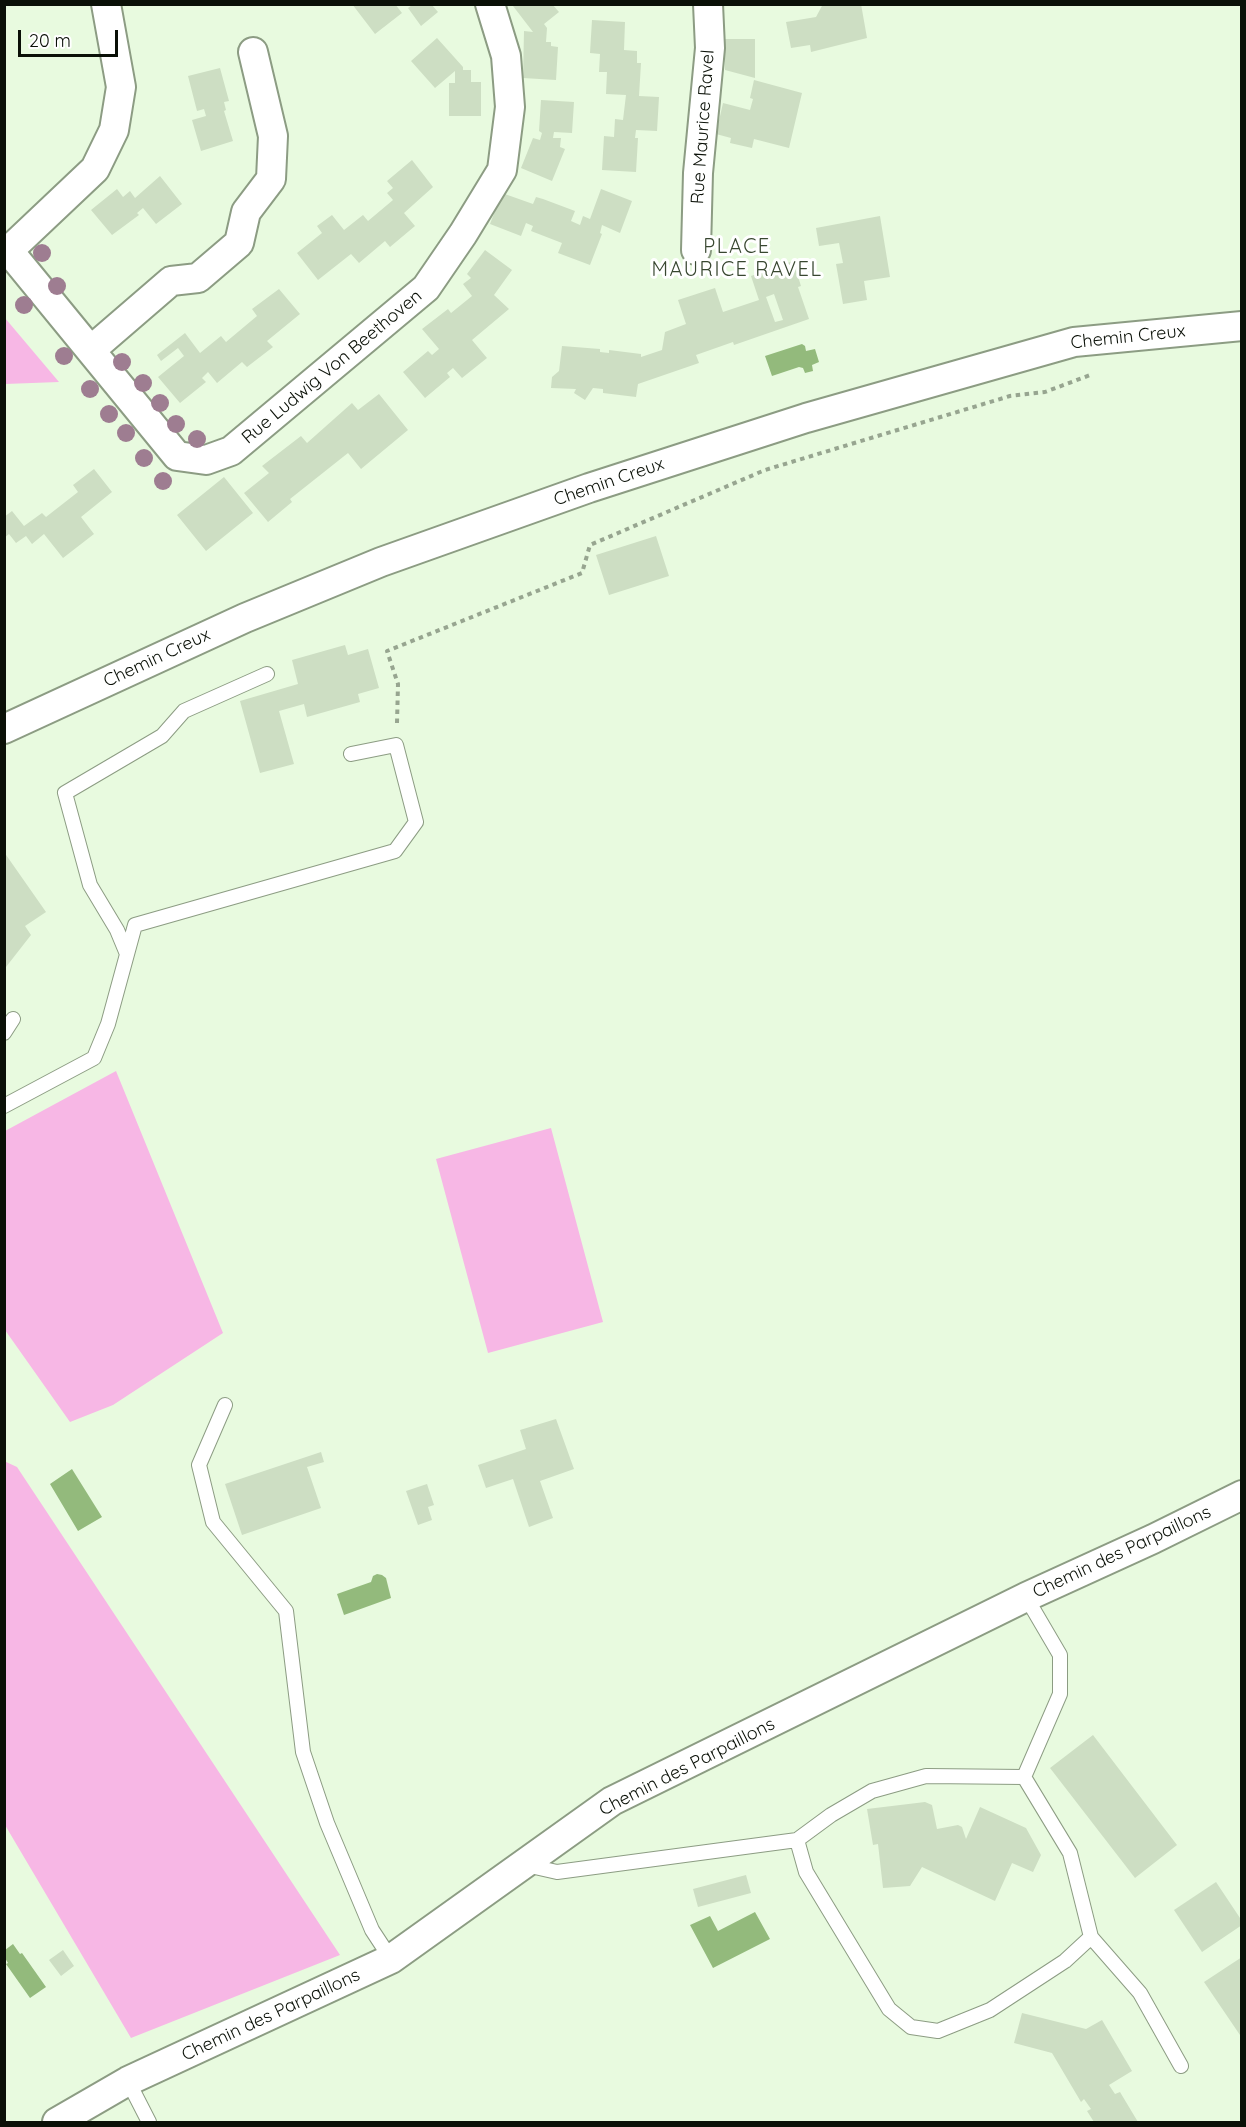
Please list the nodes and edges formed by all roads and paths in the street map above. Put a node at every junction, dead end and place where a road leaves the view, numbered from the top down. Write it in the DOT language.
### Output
graph roads {
  1 [pos="106,4"];
  2 [pos="490,4"];
  3 [pos="708,4"];
  4 [pos="253,52"];
  5 [pos="696,250"];
  6 [pos="7,253"];
  7 [pos="1242,326"];
  8 [pos="91,350"];
  9 [pos="1099,372"];
  10 [pos="267,674"];
  11 [pos="4,729"];
  12 [pos="396,745"];
  13 [pos="351,754"];
  14 [pos="127,954"];
  15 [pos="13,1019"];
  16 [pos="4,1033"];
  17 [pos="4,1106"];
  18 [pos="225,1405"];
  19 [pos="1242,1495"];
  20 [pos="1026,1597"];
  21 [pos="1024,1777"];
  22 [pos="797,1840"];
  23 [pos="523,1864"];
  24 [pos="1092,1937"];
  25 [pos="391,1959"];
  26 [pos="1181,2066"];
  27 [pos="128,2080"];
  28 [pos="57,2122"];
  29 [pos="149,2122"];
  1 -- 6 [label="street"];
  2 -- 8 [label="street, Rue Ludwig Von Beethoven"];
  3 -- 5 [label="street, Rue Maurice Ravel"];
  4 -- 8 [label="street"];
  6 -- 8 [label="street, Rue Ludwig Von Beethoven"];
  7 -- 11 [label="street, Chemin Creux"];
  9 -- 12 [label="path"];
  10 -- 14 [label="lane"];
  12 -- 13 [label="lane"];
  12 -- 14 [label="lane"];
  14 -- 17 [label="lane"];
  15 -- 16 [label="lane"];
  18 -- 25 [label="lane"];
  19 -- 20 [label="street, Chemin des Parpaillons"];
  20 -- 21 [label="lane"];
  20 -- 23 [label="street, Chemin des Parpaillons"];
  21 -- 22 [label="lane"];
  21 -- 24 [label="lane"];
  22 -- 23 [label="lane"];
  22 -- 24 [label="lane"];
  23 -- 25 [label="street, Chemin des Parpaillons"];
  24 -- 26 [label="lane"];
  25 -- 27 [label="street, Chemin des Parpaillons"];
  27 -- 28 [label="street, Chemin des Parpaillons"];
  27 -- 29 [label="lane"];
}
